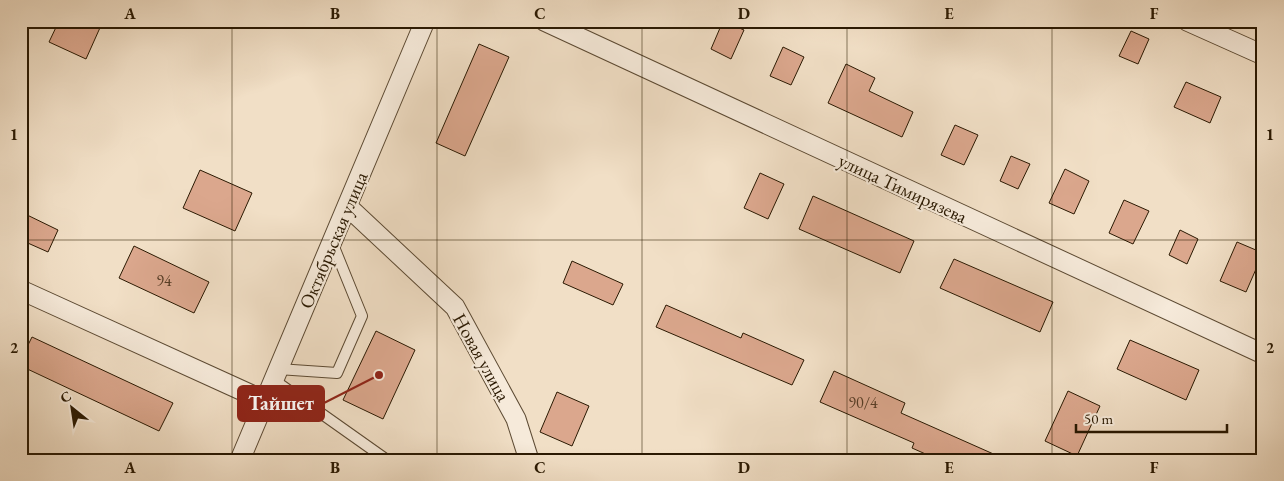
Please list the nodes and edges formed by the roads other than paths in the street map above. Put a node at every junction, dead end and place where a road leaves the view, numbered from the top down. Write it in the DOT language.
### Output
graph roads {
  1 [pos="425,21"];
  2 [pos="544,21"];
  3 [pos="1187,21"];
  4 [pos="1263,55"];
  5 [pos="347,206"];
  6 [pos="332,242"];
  7 [pos="21,290"];
  8 [pos="1263,354"];
  9 [pos="276,375"];
  10 [pos="265,401"];
  11 [pos="240,460"];
  12 [pos="387,460"];
  13 [pos="529,460"];
  1 -- 5 [label="street, Октябрьская улица"];
  2 -- 8 [label="street, улица Тимирязева"];
  3 -- 4 [label="street"];
  5 -- 6 [label="street, Октябрьская улица"];
  5 -- 13 [label="street, Новая улица"];
  6 -- 9 [label="street, Октябрьская улица"];
  6 -- 9 [label="lane"];
  7 -- 10 [label="street"];
  9 -- 10 [label="street, Октябрьская улица"];
  9 -- 12 [label="lane"];
  10 -- 11 [label="street, Октябрьская улица"];
}
